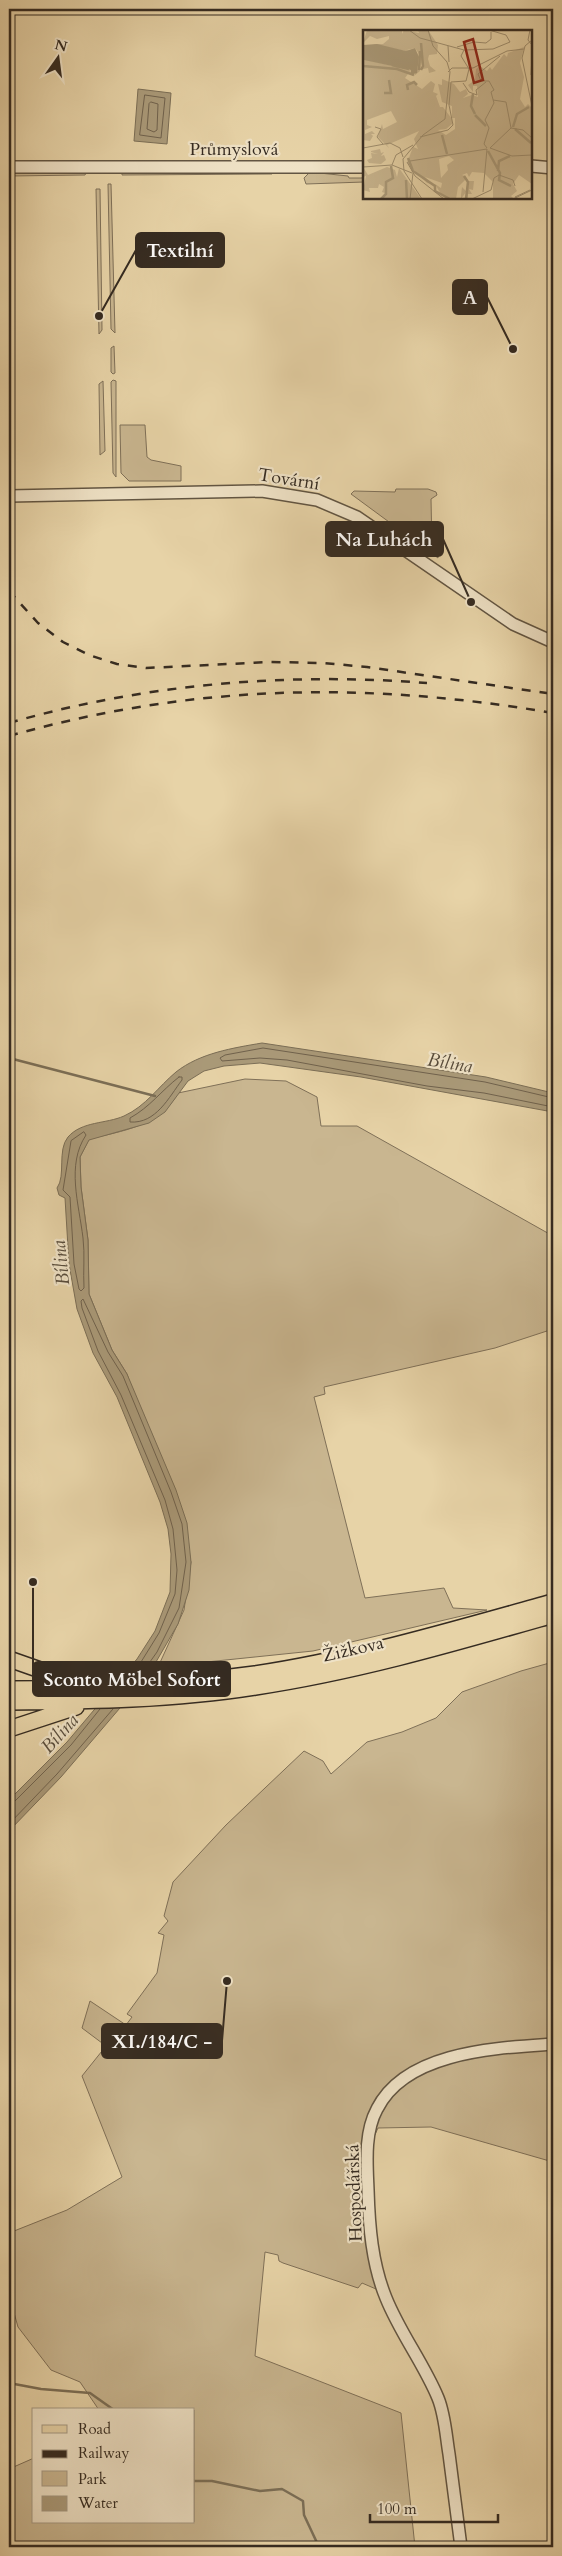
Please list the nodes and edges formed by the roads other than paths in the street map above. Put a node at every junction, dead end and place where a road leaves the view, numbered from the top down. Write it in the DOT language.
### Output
graph roads {
  1 [pos="532,166"];
  2 [pos="363,167"];
  3 [pos="9,168"];
  4 [pos="553,168"];
  5 [pos="9,496"];
  6 [pos="553,642"];
  7 [pos="553,1602"];
  8 [pos="553,1615"];
  9 [pos="9,1659"];
  10 [pos="110,1687"];
  11 [pos="9,1689"];
  12 [pos="96,1701"];
  13 [pos="9,1702"];
  14 [pos="9,1729"];
  15 [pos="553,2044"];
  16 [pos="461,2547"];
  1 -- 4 [label="street"];
  2 -- 3 [label="street, Průmyslová"];
  5 -- 6 [label="street, Tovární"];
  7 -- 10 [label="main road"];
  8 -- 12 [label="main road, Žižkova"];
  9 -- 10 [label="main road"];
  10 -- 11 [label="main road"];
  12 -- 13 [label="main road"];
  12 -- 14 [label="main road"];
  15 -- 16 [label="street, Hospodářská"];
}
